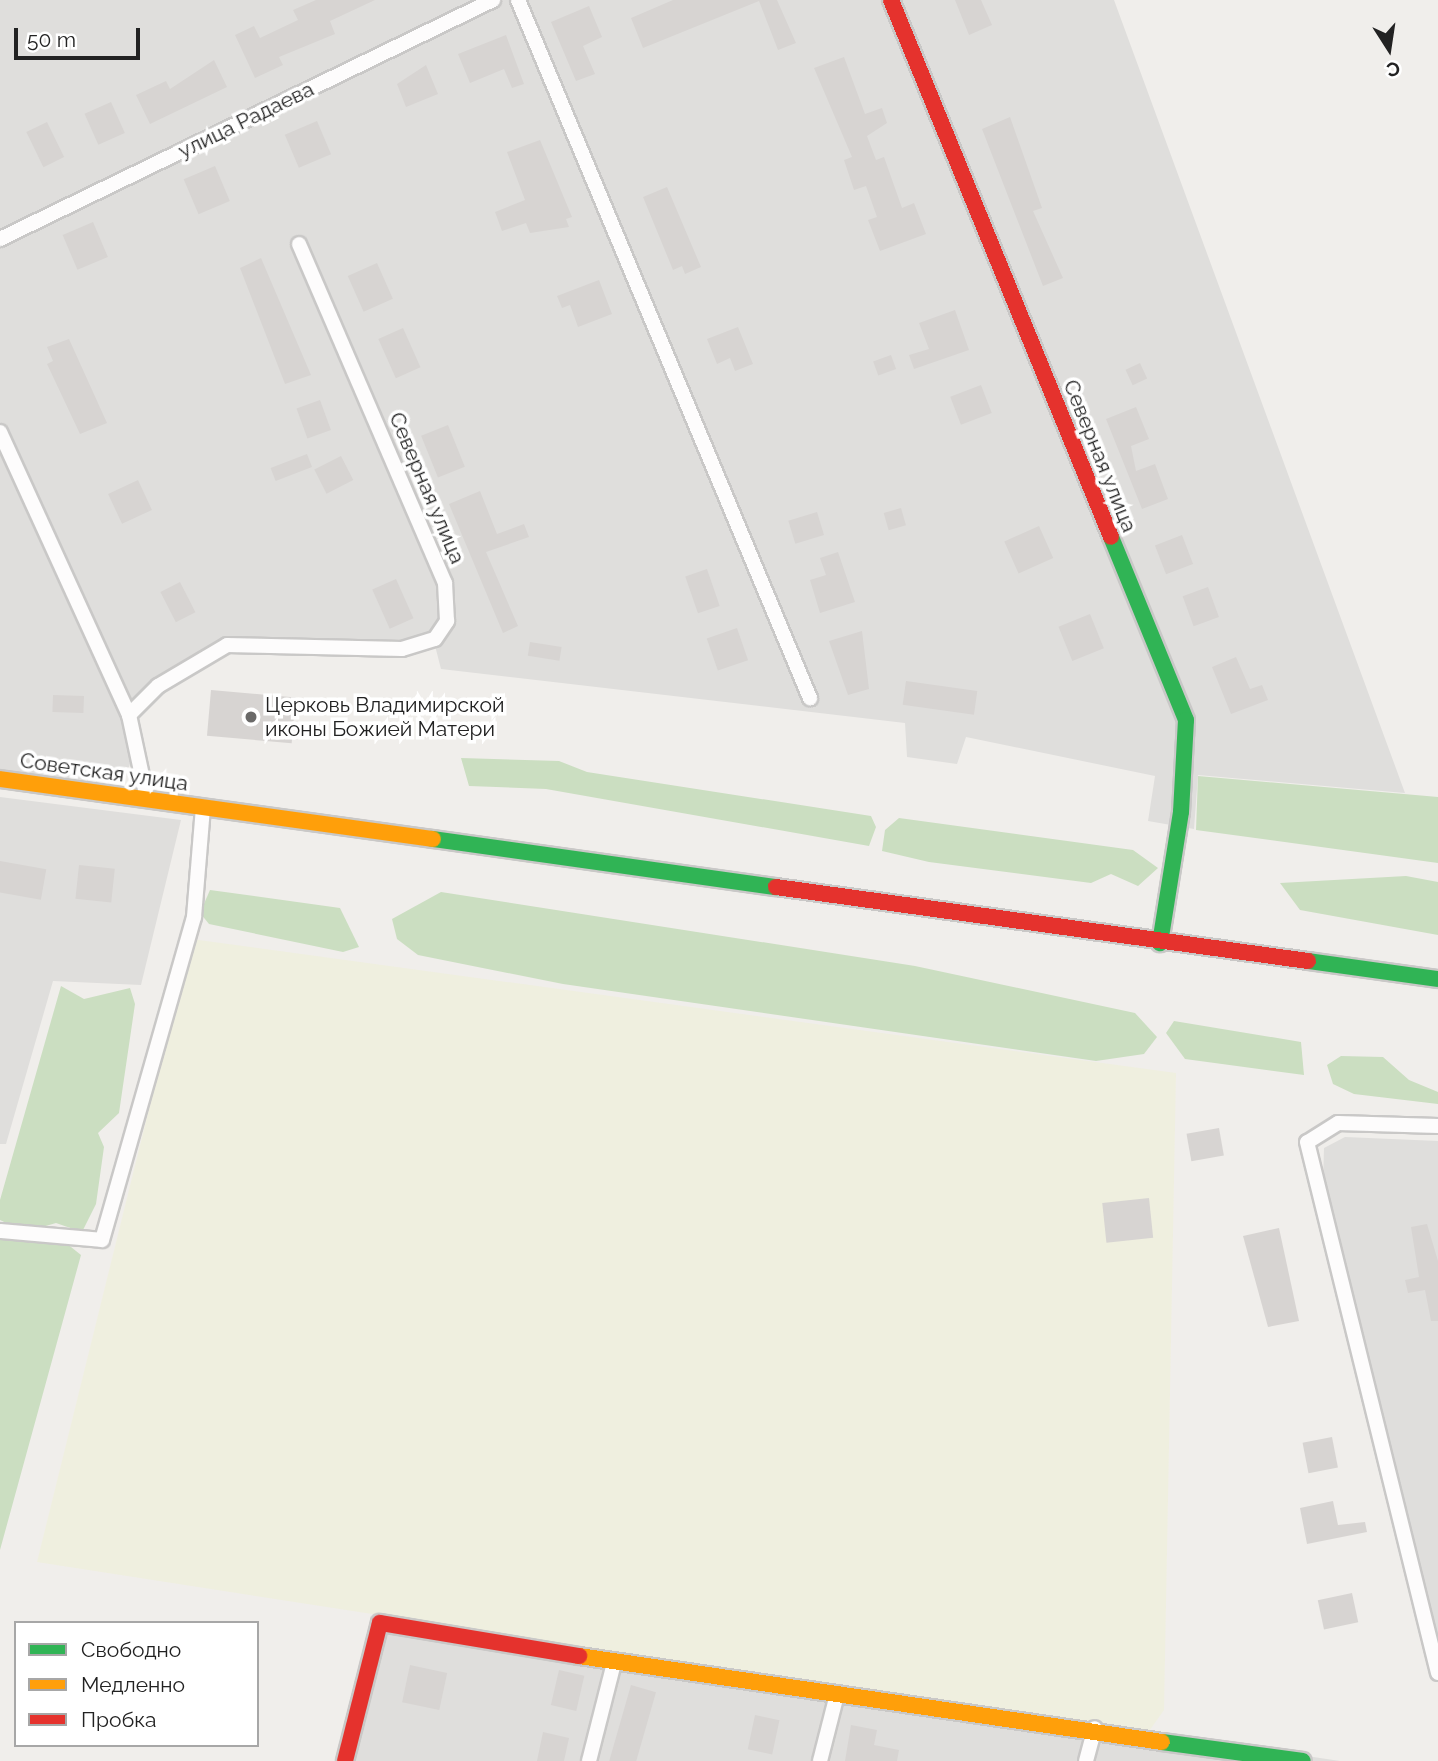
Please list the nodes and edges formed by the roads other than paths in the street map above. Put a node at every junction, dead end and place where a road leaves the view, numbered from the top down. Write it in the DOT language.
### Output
graph roads {
  1 [pos="493,0"];
  2 [pos="518,0"];
  3 [pos="891,0"];
  4 [pos="0,239"];
  5 [pos="299,244"];
  6 [pos="0,432"];
  7 [pos="810,698"];
  8 [pos="129,715"];
  9 [pos="0,779"];
  10 [pos="147,799"];
  11 [pos="203,807"];
  12 [pos="1160,943"];
  13 [pos="1438,979"];
  14 [pos="1438,1126"];
  15 [pos="0,1231"];
  16 [pos="614,1663"];
  17 [pos="1438,1673"];
  18 [pos="836,1698"];
  19 [pos="1095,1728"];
  20 [pos="345,1761"];
  21 [pos="589,1761"];
  22 [pos="820,1761"];
  23 [pos="1086,1761"];
  24 [pos="1303,1761"];
  1 -- 4 [label="street, улица Радаева"];
  2 -- 7 [label="street"];
  3 -- 12 [label="street, Северная улица"];
  5 -- 8 [label="street, Северная улица"];
  6 -- 8 [label="street"];
  8 -- 10 [label="street"];
  9 -- 10 [label="street, Советская улица"];
  10 -- 11 [label="street, Советская улица"];
  11 -- 12 [label="street, Советская улица"];
  11 -- 15 [label="street"];
  12 -- 13 [label="street, Советская улица"];
  14 -- 17 [label="street"];
  16 -- 18 [label="street"];
  16 -- 20 [label="street"];
  16 -- 21 [label="street"];
  18 -- 19 [label="street"];
  18 -- 22 [label="street"];
  19 -- 23 [label="street"];
  19 -- 24 [label="street"];
}
